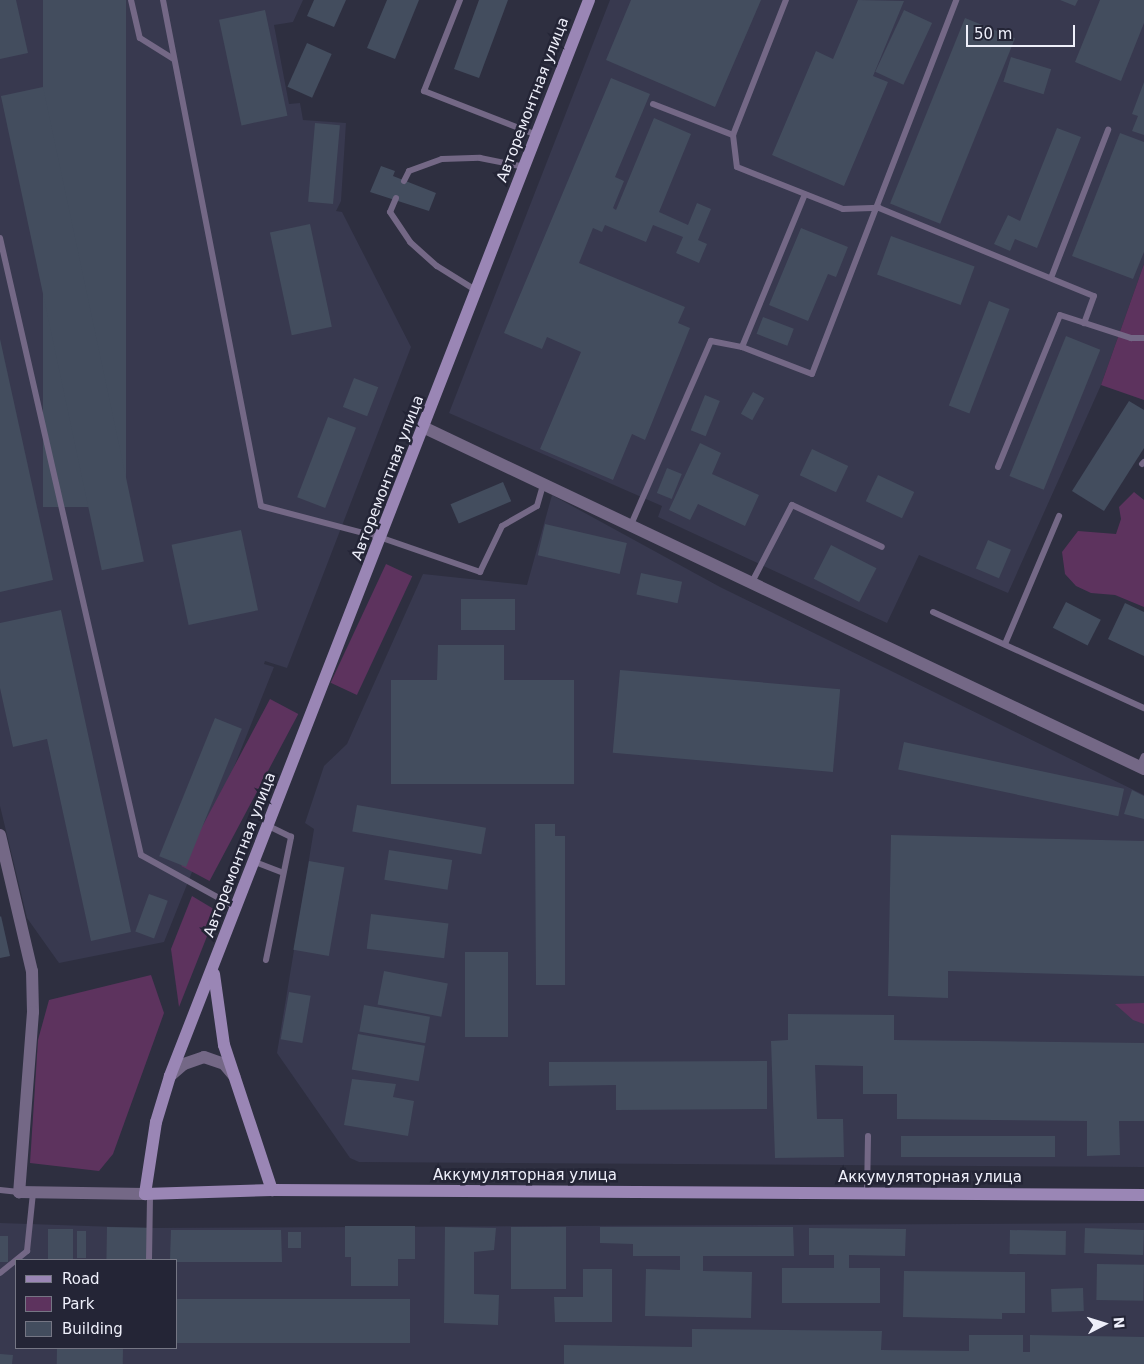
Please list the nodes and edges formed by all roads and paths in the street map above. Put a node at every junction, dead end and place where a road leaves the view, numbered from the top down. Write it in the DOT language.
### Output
graph roads {
  1 [pos="131,0"];
  2 [pos="163,0"];
  3 [pos="460,0"];
  4 [pos="589,0"];
  5 [pos="786,0"];
  6 [pos="956,0"];
  7 [pos="174,59"];
  8 [pos="652,104"];
  9 [pos="1108,130"];
  10 [pos="537,135"];
  11 [pos="733,135"];
  12 [pos="525,166"];
  13 [pos="404,181"];
  14 [pos="805,194"];
  15 [pos="396,198"];
  16 [pos="879,208"];
  17 [pos="0,238"];
  18 [pos="1051,278"];
  19 [pos="477,291"];
  20 [pos="1084,323"];
  21 [pos="1144,338"];
  22 [pos="742,347"];
  23 [pos="425,428"];
  24 [pos="998,467"];
  25 [pos="543,485"];
  26 [pos="1059,516"];
  27 [pos="630,527"];
  28 [pos="382,538"];
  29 [pos="882,547"];
  30 [pos="751,584"];
  31 [pos="933,612"];
  32 [pos="1005,644"];
  33 [pos="1144,708"];
  34 [pos="1142,764"];
  35 [pos="268,826"];
  36 [pos="0,835"];
  37 [pos="254,862"];
  38 [pos="283,873"];
  39 [pos="236,908"];
  40 [pos="266,960"];
  41 [pos="214,966"];
  42 [pos="170,1076"];
  43 [pos="236,1078"];
  44 [pos="868,1136"];
  45 [pos="0,1190"];
  46 [pos="272,1190"];
  47 [pos="19,1192"];
  48 [pos="33,1193"];
  49 [pos="148,1194"];
  50 [pos="867,1194"];
  51 [pos="1144,1195"];
  52 [pos="17,1259"];
  53 [pos="149,1259"];
  54 [pos="15,1261"];
  55 [pos="0,1273"];
  1 -- 7 [label="lane"];
  2 -- 7 [label="lane"];
  3 -- 10 [label="lane"];
  4 -- 10 [label="street, Авторемонтная улица"];
  5 -- 11 [label="lane"];
  6 -- 16 [label="lane"];
  7 -- 28 [label="lane"];
  8 -- 11 [label="lane"];
  9 -- 18 [label="lane"];
  10 -- 12 [label="street, Авторемонтная улица"];
  11 -- 14 [label="lane"];
  12 -- 13 [label="lane"];
  12 -- 19 [label="street, Авторемонтная улица"];
  14 -- 16 [label="lane"];
  14 -- 22 [label="lane"];
  15 -- 19 [label="lane"];
  16 -- 18 [label="lane"];
  16 -- 22 [label="lane"];
  17 -- 39 [label="lane"];
  18 -- 20 [label="lane"];
  19 -- 23 [label="street, Авторемонтная улица"];
  20 -- 21 [label="lane"];
  20 -- 24 [label="lane"];
  22 -- 27 [label="lane"];
  23 -- 25 [label="street"];
  23 -- 28 [label="street, Авторемонтная улица"];
  25 -- 27 [label="street"];
  25 -- 28 [label="lane"];
  26 -- 32 [label="lane"];
  27 -- 30 [label="street"];
  28 -- 35 [label="street, Авторемонтная улица"];
  29 -- 30 [label="lane"];
  30 -- 34 [label="street"];
  31 -- 32 [label="lane"];
  32 -- 33 [label="lane"];
  35 -- 37 [label="street, Авторемонтная улица"];
  35 -- 38 [label="lane"];
  36 -- 47 [label="street"];
  37 -- 38 [label="lane"];
  37 -- 39 [label="street, Авторемонтная улица"];
  38 -- 40 [label="lane"];
  39 -- 41 [label="street, Авторемонтная улица"];
  41 -- 42 [label="street"];
  41 -- 43 [label="street"];
  42 -- 43 [label="street"];
  42 -- 49 [label="street"];
  43 -- 46 [label="street"];
  44 -- 50 [label="lane"];
  45 -- 47 [label="lane"];
  46 -- 49 [label="street, Аккумуляторная улица"];
  46 -- 50 [label="street, Аккумуляторная улица"];
  47 -- 48 [label="street"];
  48 -- 49 [label="street"];
  48 -- 52 [label="lane"];
  49 -- 53 [label="lane"];
  50 -- 51 [label="street, Аккумуляторная улица"];
  54 -- 55 [label="lane"];
}
